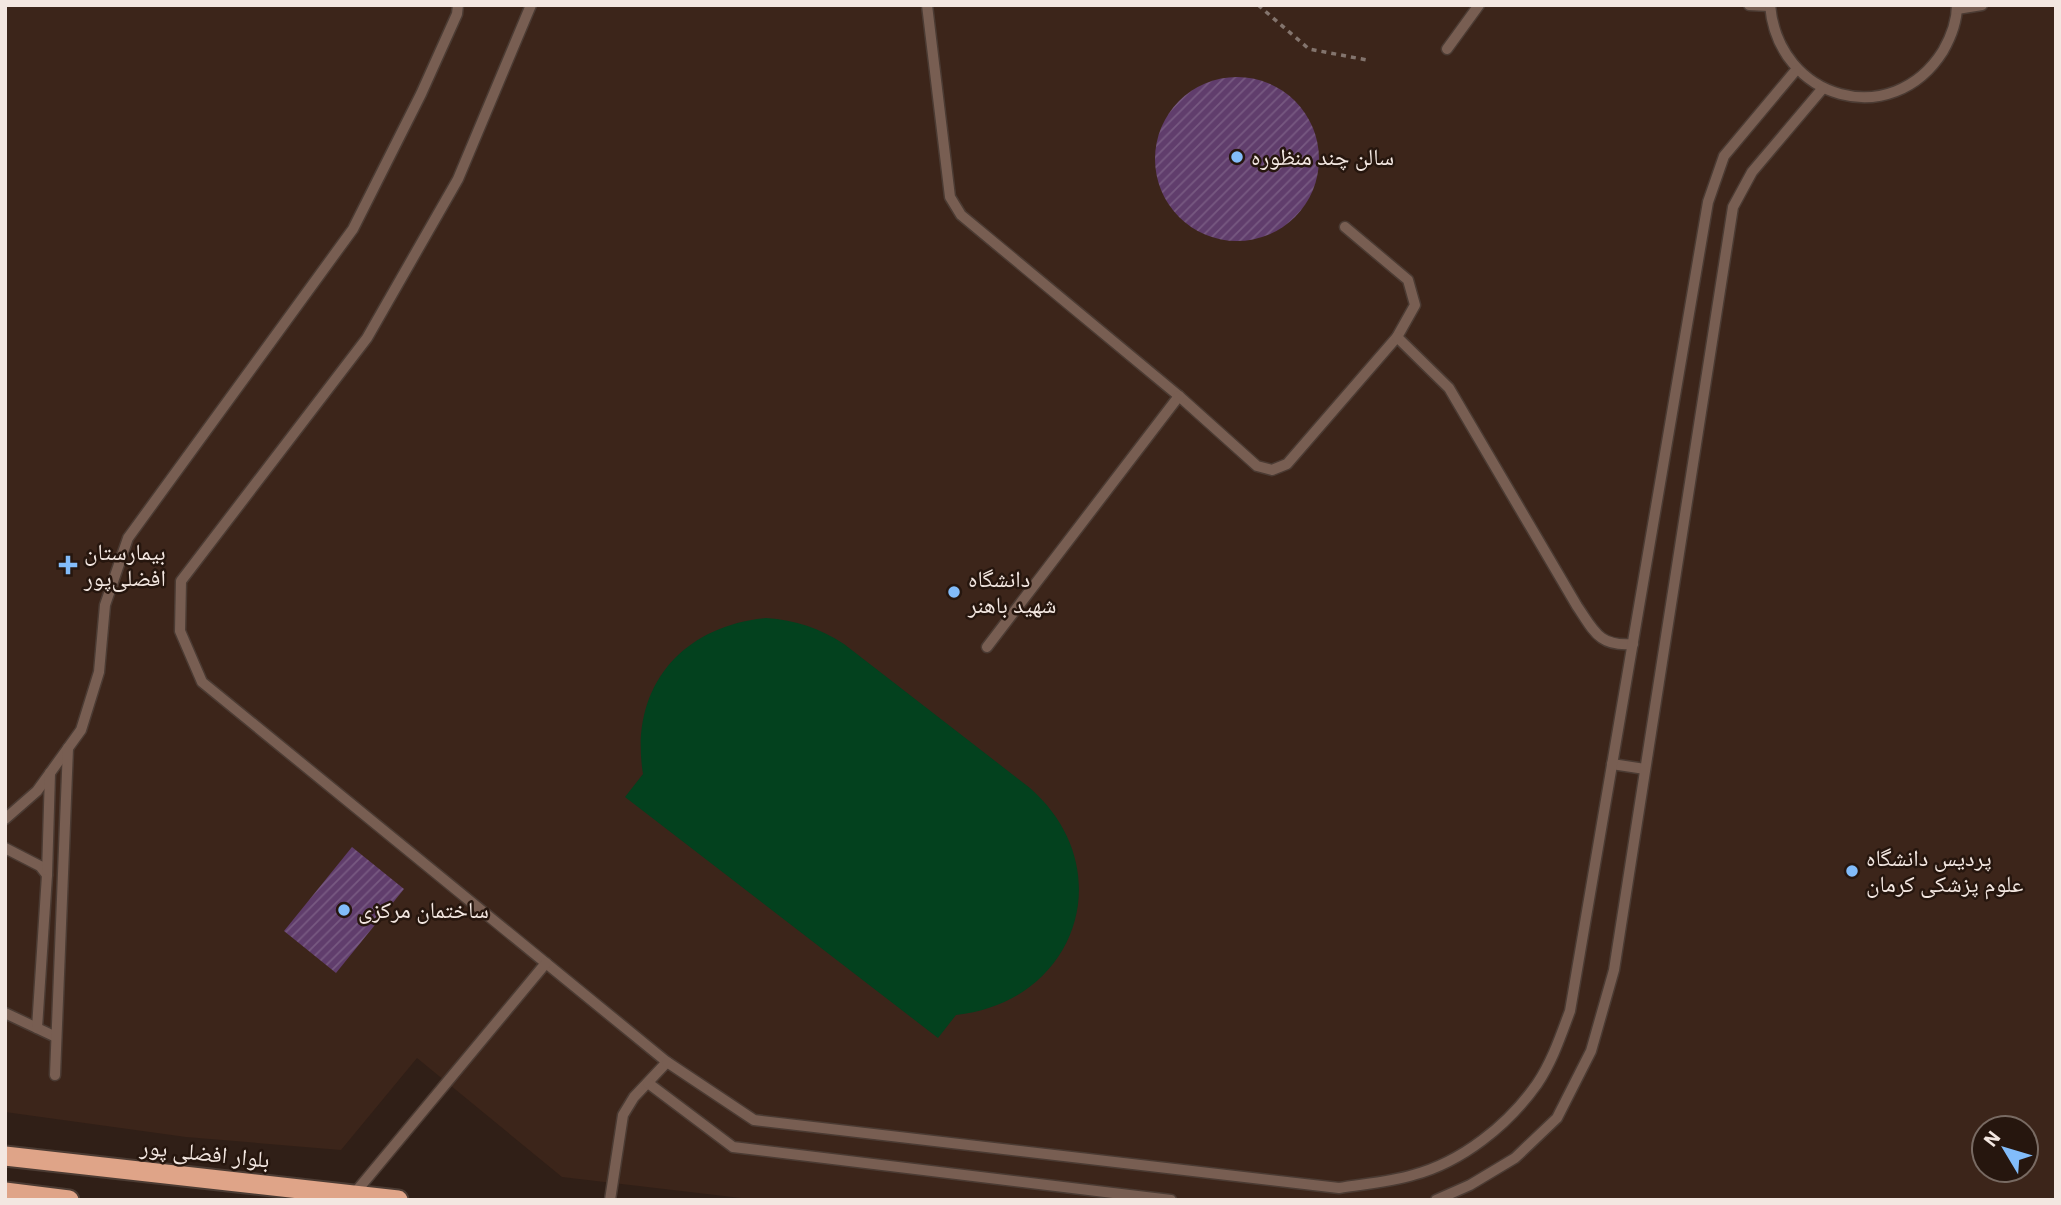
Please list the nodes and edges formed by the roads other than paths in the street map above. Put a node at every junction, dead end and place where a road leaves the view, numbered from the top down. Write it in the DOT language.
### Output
graph roads {
  1 [pos="458,5"];
  2 [pos="531,5"];
  3 [pos="927,5"];
  4 [pos="1479,5"];
  5 [pos="1749,5"];
  6 [pos="1982,5"];
  7 [pos="1770,6"];
  8 [pos="1957,7"];
  9 [pos="1447,49"];
  10 [pos="1796,70"];
  11 [pos="1823,89"];
  12 [pos="1345,227"];
  13 [pos="1397,337"];
  14 [pos="1179,396"];
  15 [pos="1633,644"];
  16 [pos="987,647"];
  17 [pos="68,748"];
  18 [pos="1612,764"];
  19 [pos="1645,769"];
  20 [pos="50,772"];
  21 [pos="5,819"];
  22 [pos="5,848"];
  23 [pos="47,875"];
  24 [pos="546,963"];
  25 [pos="5,1013"];
  26 [pos="37,1028"];
  27 [pos="56,1037"];
  28 [pos="667,1062"];
  29 [pos="55,1074"];
  30 [pos="648,1083"];
  31 [pos="5,1156"];
  32 [pos="5,1192"];
  33 [pos="354,1195"];
  34 [pos="69,1200"];
  35 [pos="398,1200"];
  36 [pos="610,1200"];
  37 [pos="1171,1200"];
  38 [pos="1436,1200"];
  1 -- 17 [label="lane"];
  2 -- 24 [label="lane"];
  3 -- 14 [label="lane"];
  4 -- 9 [label="lane"];
  5 -- 7 [label="lane"];
  6 -- 8 [label="lane"];
  7 -- 10 [label="lane"];
  8 -- 11 [label="lane"];
  10 -- 11 [label="lane"];
  10 -- 15 [label="lane"];
  11 -- 19 [label="lane"];
  12 -- 13 [label="lane"];
  13 -- 14 [label="lane"];
  13 -- 15 [label="lane"];
  14 -- 16 [label="lane"];
  15 -- 18 [label="lane"];
  17 -- 20 [label="lane"];
  17 -- 27 [label="lane"];
  18 -- 19 [label="lane"];
  18 -- 28 [label="lane"];
  19 -- 38 [label="lane"];
  20 -- 21 [label="lane"];
  20 -- 23 [label="lane"];
  22 -- 23 [label="lane"];
  23 -- 26 [label="lane"];
  24 -- 28 [label="lane"];
  24 -- 33 [label="lane"];
  25 -- 26 [label="lane"];
  26 -- 27 [label="lane"];
  27 -- 29 [label="lane"];
  28 -- 30 [label="lane"];
  30 -- 36 [label="lane"];
  30 -- 37 [label="lane"];
  31 -- 33 [label="highway, بلوار افضلی پور"];
  32 -- 34 [label="highway"];
  33 -- 35 [label="highway, بلوار افضلی پور"];
}
